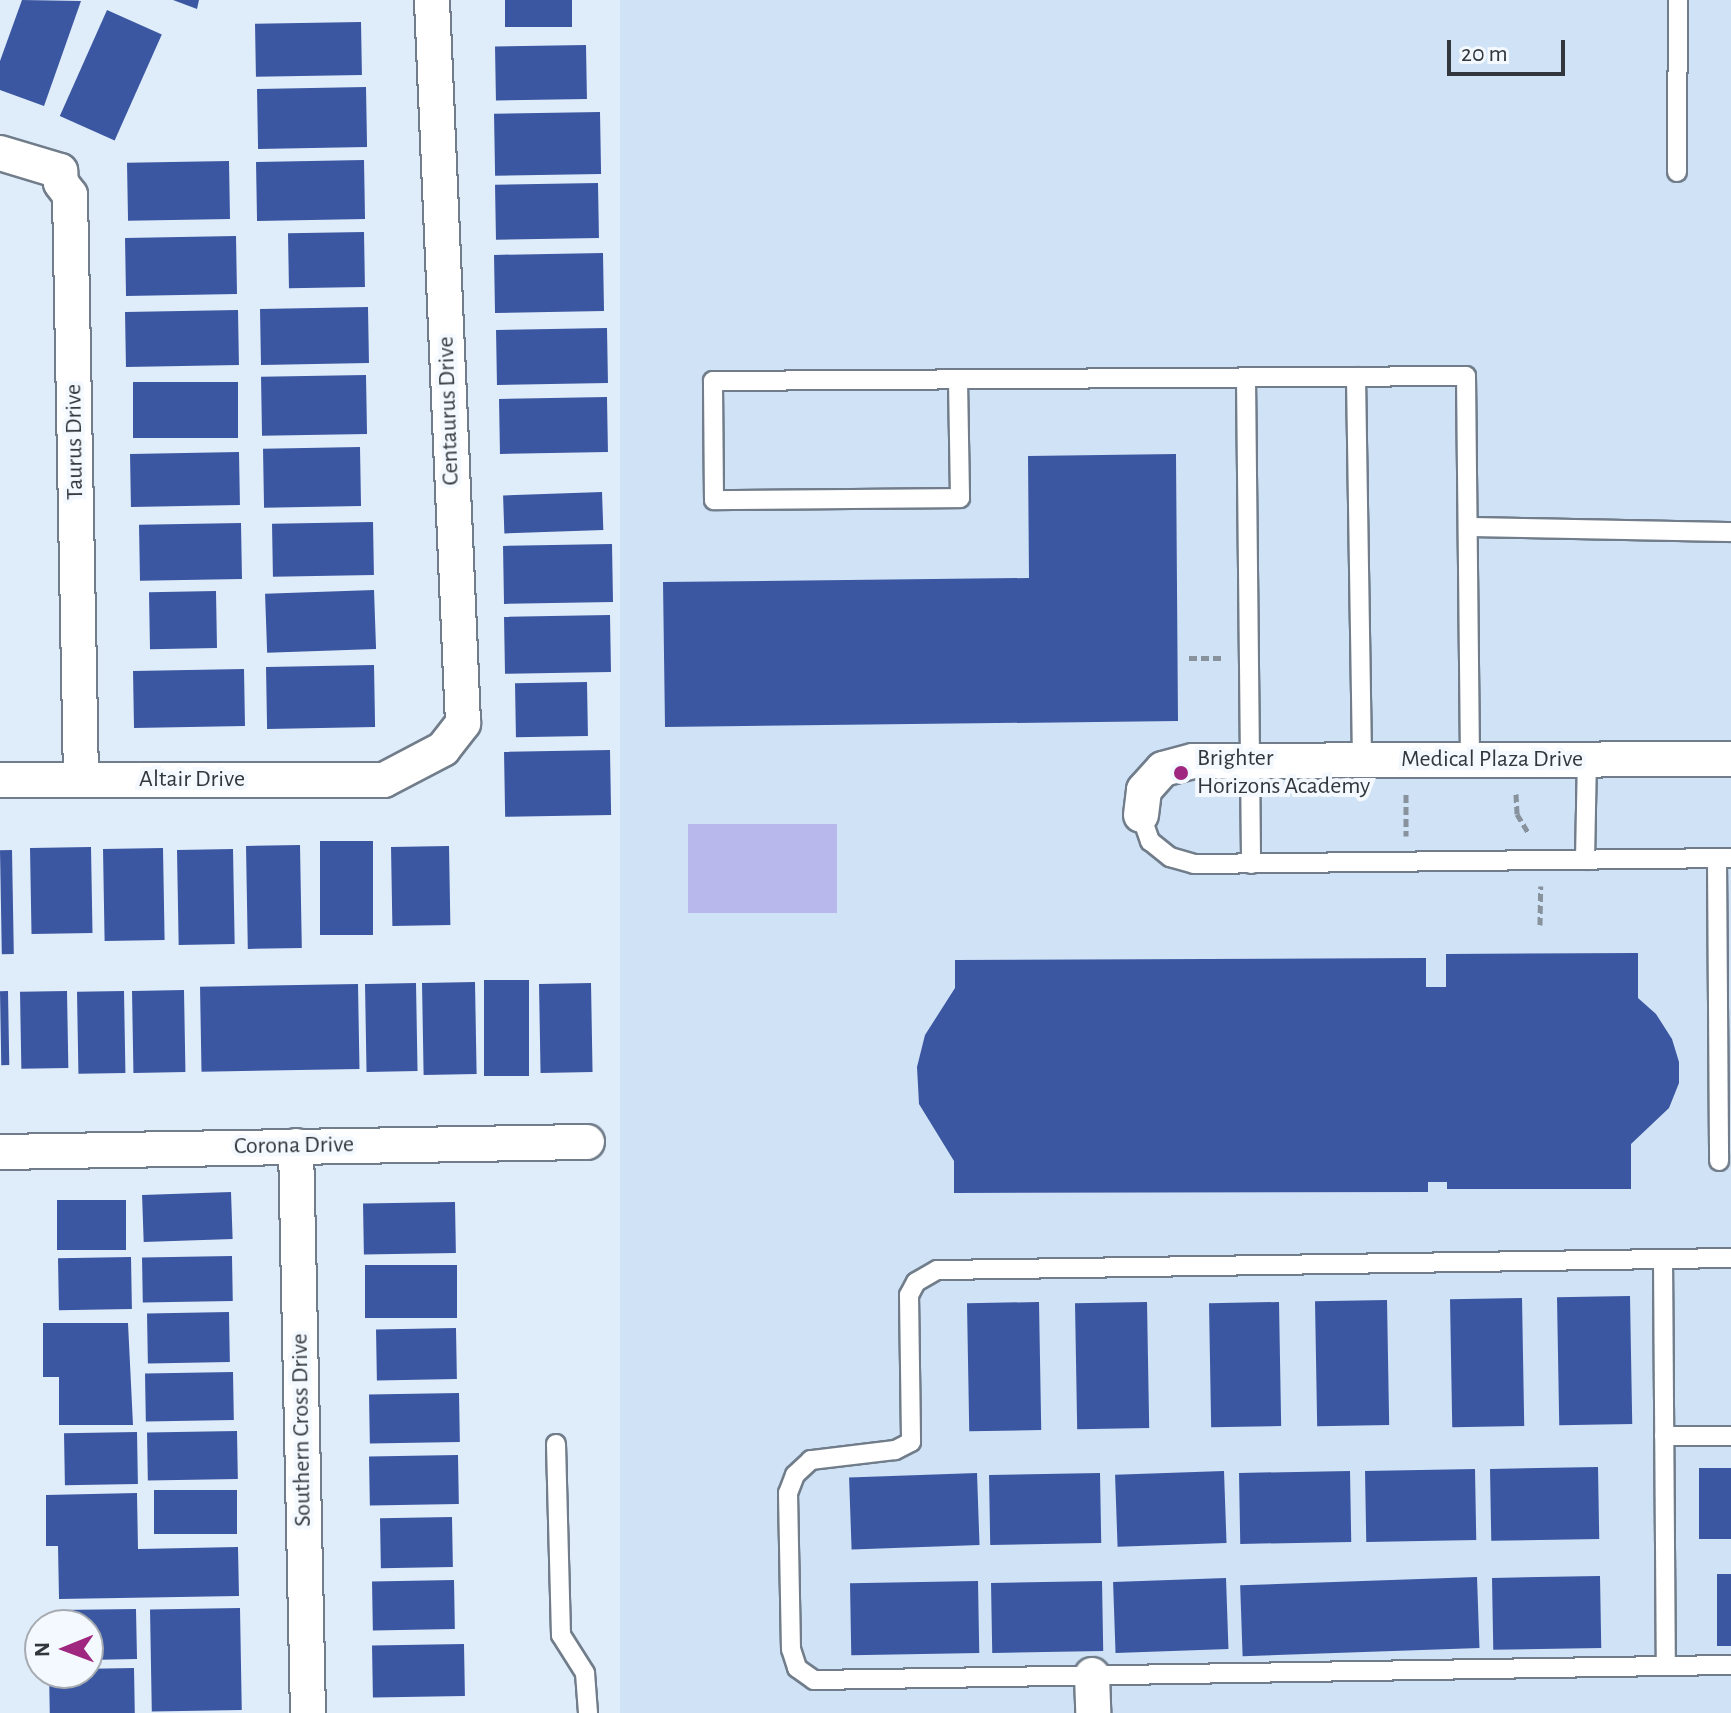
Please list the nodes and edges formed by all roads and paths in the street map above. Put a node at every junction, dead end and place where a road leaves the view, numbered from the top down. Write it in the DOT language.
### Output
graph roads {
  1 [pos="432,0"];
  2 [pos="1678,0"];
  3 [pos="0,153"];
  4 [pos="1677,172"];
  5 [pos="1356,377"];
  6 [pos="1246,378"];
  7 [pos="958,381"];
  8 [pos="1468,527"];
  9 [pos="1731,532"];
  10 [pos="1189,658"];
  11 [pos="1228,658"];
  12 [pos="1731,759"];
  13 [pos="1362,760"];
  14 [pos="1470,760"];
  15 [pos="1587,760"];
  16 [pos="1251,761"];
  17 [pos="0,780"];
  18 [pos="81,780"];
  19 [pos="384,780"];
  20 [pos="1406,789"];
  21 [pos="1516,792"];
  22 [pos="1141,815"];
  23 [pos="1406,823"];
  24 [pos="1528,837"];
  25 [pos="1724,859"];
  26 [pos="1585,860"];
  27 [pos="1251,864"];
  28 [pos="1541,881"];
  29 [pos="1540,925"];
  30 [pos="587,1142"];
  31 [pos="296,1146"];
  32 [pos="0,1152"];
  33 [pos="1719,1161"];
  34 [pos="1731,1258"];
  35 [pos="1663,1259"];
  36 [pos="1664,1436"];
  37 [pos="1731,1436"];
  38 [pos="556,1444"];
  39 [pos="1731,1665"];
  40 [pos="1666,1666"];
  41 [pos="1092,1675"];
  42 [pos="308,1713"];
  43 [pos="588,1713"];
  44 [pos="1093,1713"];
  1 -- 19 [label="street, Centaurus Drive"];
  2 -- 4 [label="lane"];
  3 -- 18 [label="street, Taurus Drive"];
  5 -- 6 [label="lane"];
  5 -- 8 [label="lane"];
  5 -- 13 [label="lane"];
  6 -- 7 [label="lane"];
  6 -- 16 [label="lane"];
  7 -- 7 [label="lane"];
  8 -- 9 [label="lane"];
  8 -- 14 [label="lane"];
  10 -- 11 [label="path"];
  12 -- 15 [label="street, Medical Plaza Drive"];
  13 -- 14 [label="street, Medical Plaza Drive"];
  13 -- 16 [label="street, Medical Plaza Drive"];
  14 -- 15 [label="street, Medical Plaza Drive"];
  15 -- 26 [label="lane"];
  16 -- 22 [label="street, Medical Plaza Drive"];
  16 -- 27 [label="lane"];
  17 -- 18 [label="street, Altair Drive"];
  18 -- 19 [label="street, Altair Drive"];
  20 -- 23 [label="path"];
  21 -- 24 [label="path"];
  22 -- 27 [label="lane"];
  25 -- 26 [label="lane"];
  25 -- 33 [label="lane"];
  26 -- 27 [label="lane"];
  28 -- 29 [label="path"];
  30 -- 31 [label="street, Corona Drive"];
  31 -- 32 [label="street, Corona Drive"];
  31 -- 42 [label="street, Southern Cross Drive"];
  34 -- 35 [label="lane"];
  35 -- 36 [label="lane"];
  35 -- 41 [label="lane"];
  36 -- 37 [label="lane"];
  36 -- 40 [label="lane"];
  38 -- 43 [label="lane"];
  39 -- 40 [label="lane"];
  40 -- 41 [label="lane"];
  41 -- 44 [label="street"];
}
